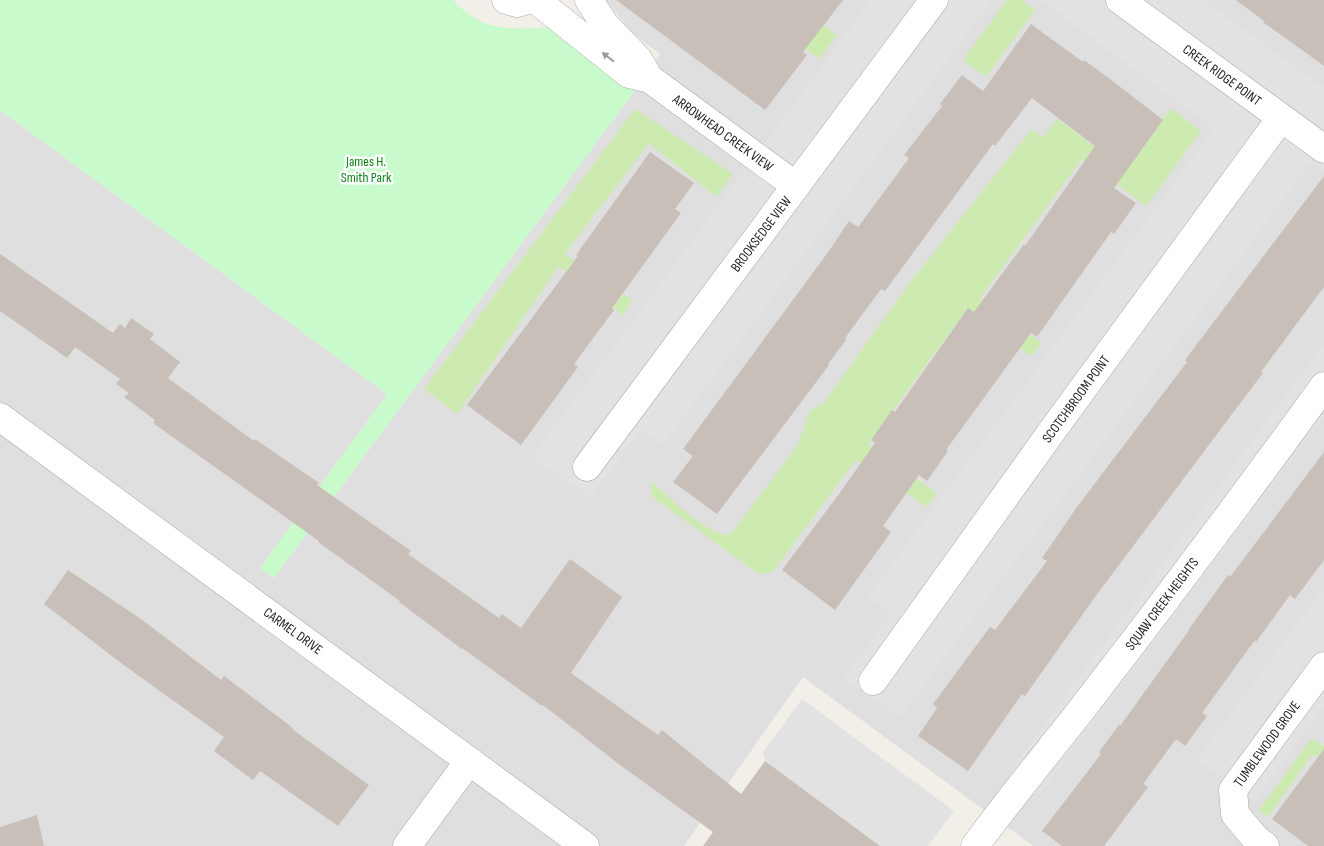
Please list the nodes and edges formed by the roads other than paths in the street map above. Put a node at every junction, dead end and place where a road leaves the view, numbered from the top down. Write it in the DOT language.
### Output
graph roads {
  1 [pos="506,0"];
  2 [pos="528,0"];
  3 [pos="536,0"];
  4 [pos="589,0"];
  5 [pos="934,0"];
  6 [pos="1120,0"];
  7 [pos="650,80"];
  8 [pos="1281,118"];
  9 [pos="1324,149"];
  10 [pos="796,186"];
  11 [pos="1324,386"];
  12 [pos="0,418"];
  13 [pos="587,467"];
  14 [pos="1324,666"];
  15 [pos="873,681"];
  16 [pos="469,761"];
  17 [pos="407,846"];
  18 [pos="585,846"];
  19 [pos="975,846"];
  20 [pos="1265,846"];
  1 -- 2 [label="street"];
  7 -- 3 [label="street, ARROWHEAD CREEK VIEW, one-way"];
  4 -- 7 [label="street, ARROWHEAD CREEK VIEW"];
  5 -- 10 [label="street, BROOKSEDGE VIEW"];
  6 -- 8 [label="street, CREEK RIDGE POINT"];
  7 -- 10 [label="street, ARROWHEAD CREEK VIEW"];
  8 -- 9 [label="street, CREEK RIDGE POINT"];
  8 -- 15 [label="street, SCOTCHBROOM POINT"];
  10 -- 13 [label="street, BROOKSEDGE VIEW"];
  11 -- 19 [label="street, SQUAW CREEK HEIGHTS"];
  12 -- 16 [label="street, CARMEL DRIVE"];
  14 -- 20 [label="street, TUMBLEWOOD GROVE"];
  16 -- 17 [label="street"];
  16 -- 18 [label="street, CARMEL DRIVE"];
}
